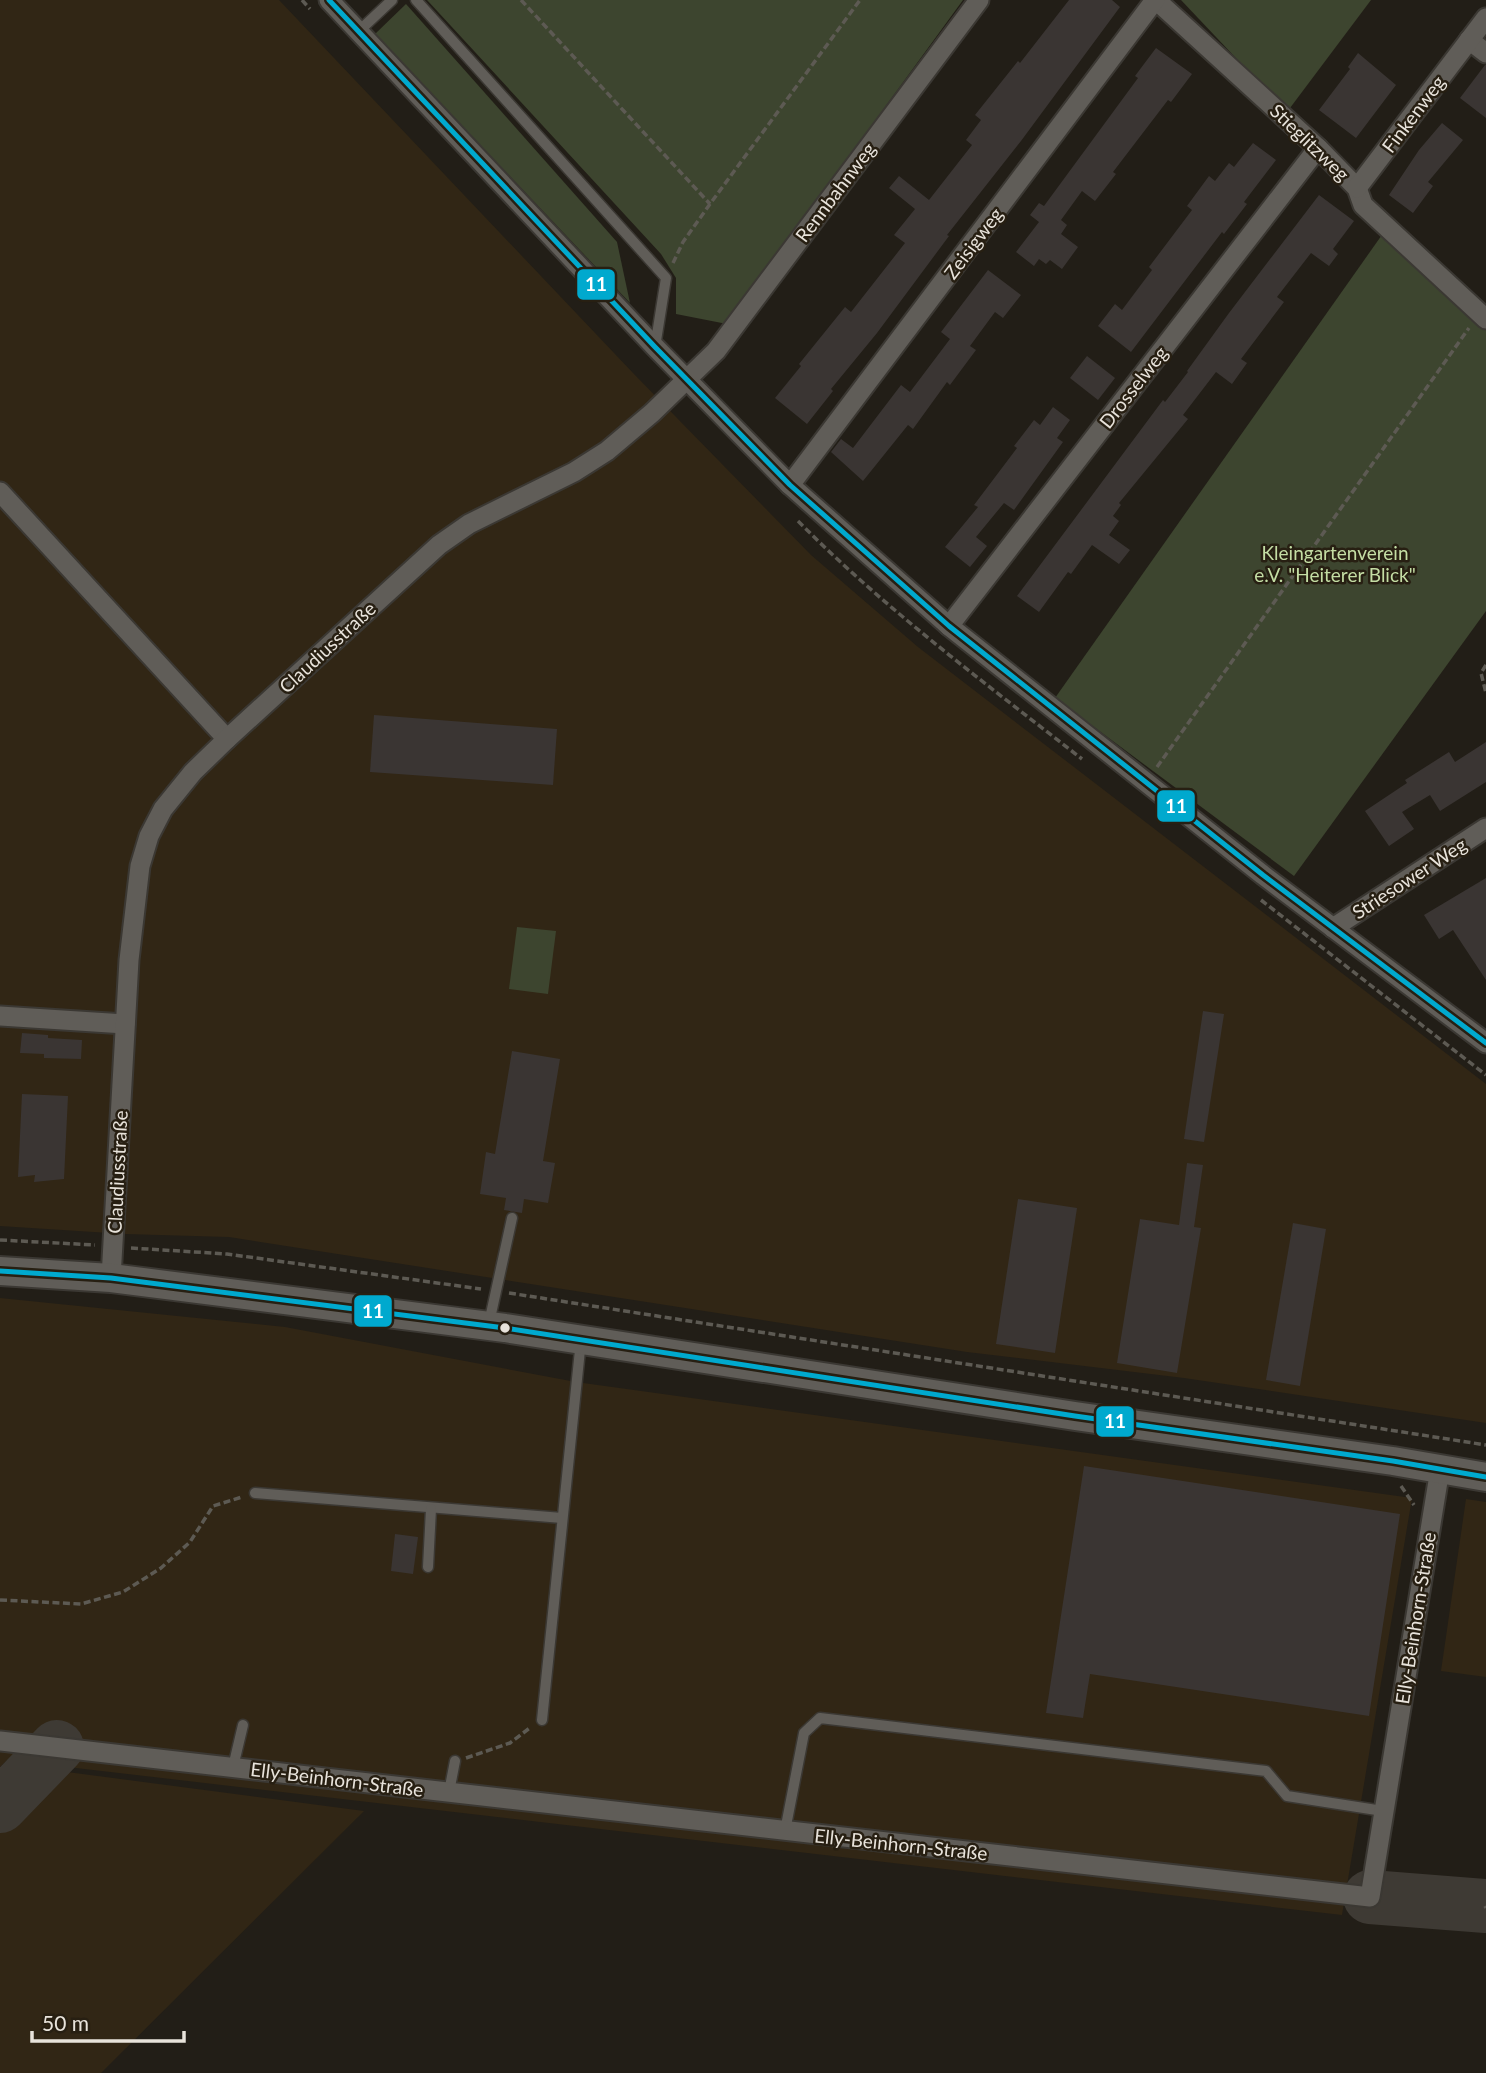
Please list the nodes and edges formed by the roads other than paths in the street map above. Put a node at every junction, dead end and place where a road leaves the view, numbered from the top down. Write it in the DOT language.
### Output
graph roads {
  1 [pos="329,0"];
  2 [pos="392,0"];
  3 [pos="416,0"];
  4 [pos="979,0"];
  5 [pos="1156,0"];
  6 [pos="1486,18"];
  7 [pos="359,31"];
  8 [pos="1469,40"];
  9 [pos="1486,52"];
  10 [pos="1318,148"];
  11 [pos="1357,188"];
  12 [pos="1483,316"];
  13 [pos="655,347"];
  14 [pos="687,379"];
  15 [pos="790,485"];
  16 [pos="0,492"];
  17 [pos="949,626"];
  18 [pos="227,739"];
  19 [pos="1486,828"];
  20 [pos="1333,928"];
  21 [pos="0,1016"];
  22 [pos="125,1024"];
  23 [pos="1486,1043"];
  24 [pos="512,1218"];
  25 [pos="0,1271"];
  26 [pos="111,1278"];
  27 [pos="488,1326"];
  28 [pos="581,1340"];
  29 [pos="1440,1469"];
  30 [pos="1486,1477"];
  31 [pos="255,1493"];
  32 [pos="431,1509"];
  33 [pos="562,1518"];
  34 [pos="428,1567"];
  35 [pos="542,1720"];
  36 [pos="243,1725"];
  37 [pos="0,1741"];
  38 [pos="455,1761"];
  39 [pos="233,1767"];
  40 [pos="449,1792"];
  41 [pos="1383,1811"];
  42 [pos="785,1831"];
  1 -- 7 [label="street"];
  2 -- 7 [label="lane"];
  3 -- 13 [label="lane"];
  4 -- 14 [label="street, Rennbahnweg"];
  5 -- 10 [label="street, Stieglitzweg"];
  5 -- 15 [label="street, Zeisigweg"];
  6 -- 8 [label="street, Finkenweg"];
  7 -- 13 [label="street"];
  8 -- 9 [label="street"];
  8 -- 11 [label="street, Finkenweg"];
  10 -- 11 [label="street, Stieglitzweg"];
  10 -- 17 [label="street, Drosselweg"];
  11 -- 12 [label="street, Stieglitzweg"];
  13 -- 14 [label="street"];
  14 -- 15 [label="street"];
  14 -- 18 [label="street, Claudiusstraße"];
  15 -- 17 [label="street"];
  16 -- 18 [label="street"];
  17 -- 20 [label="street"];
  18 -- 22 [label="street, Claudiusstraße"];
  19 -- 20 [label="street, Striesower Weg"];
  20 -- 23 [label="street"];
  21 -- 22 [label="street"];
  22 -- 26 [label="street, Claudiusstraße"];
  24 -- 27 [label="lane"];
  25 -- 26 [label="main road"];
  26 -- 27 [label="main road"];
  27 -- 28 [label="main road"];
  28 -- 29 [label="main road"];
  28 -- 33 [label="lane"];
  29 -- 30 [label="main road"];
  29 -- 41 [label="street, Elly-Beinhorn-Straße"];
  31 -- 32 [label="lane"];
  32 -- 33 [label="lane"];
  32 -- 34 [label="lane"];
  33 -- 35 [label="lane"];
  36 -- 39 [label="lane"];
  37 -- 39 [label="street, Elly-Beinhorn-Straße"];
  38 -- 40 [label="lane"];
  39 -- 40 [label="street, Elly-Beinhorn-Straße"];
  40 -- 42 [label="street, Elly-Beinhorn-Straße"];
  41 -- 42 [label="street, Elly-Beinhorn-Straße"];
  41 -- 42 [label="lane"];
}
